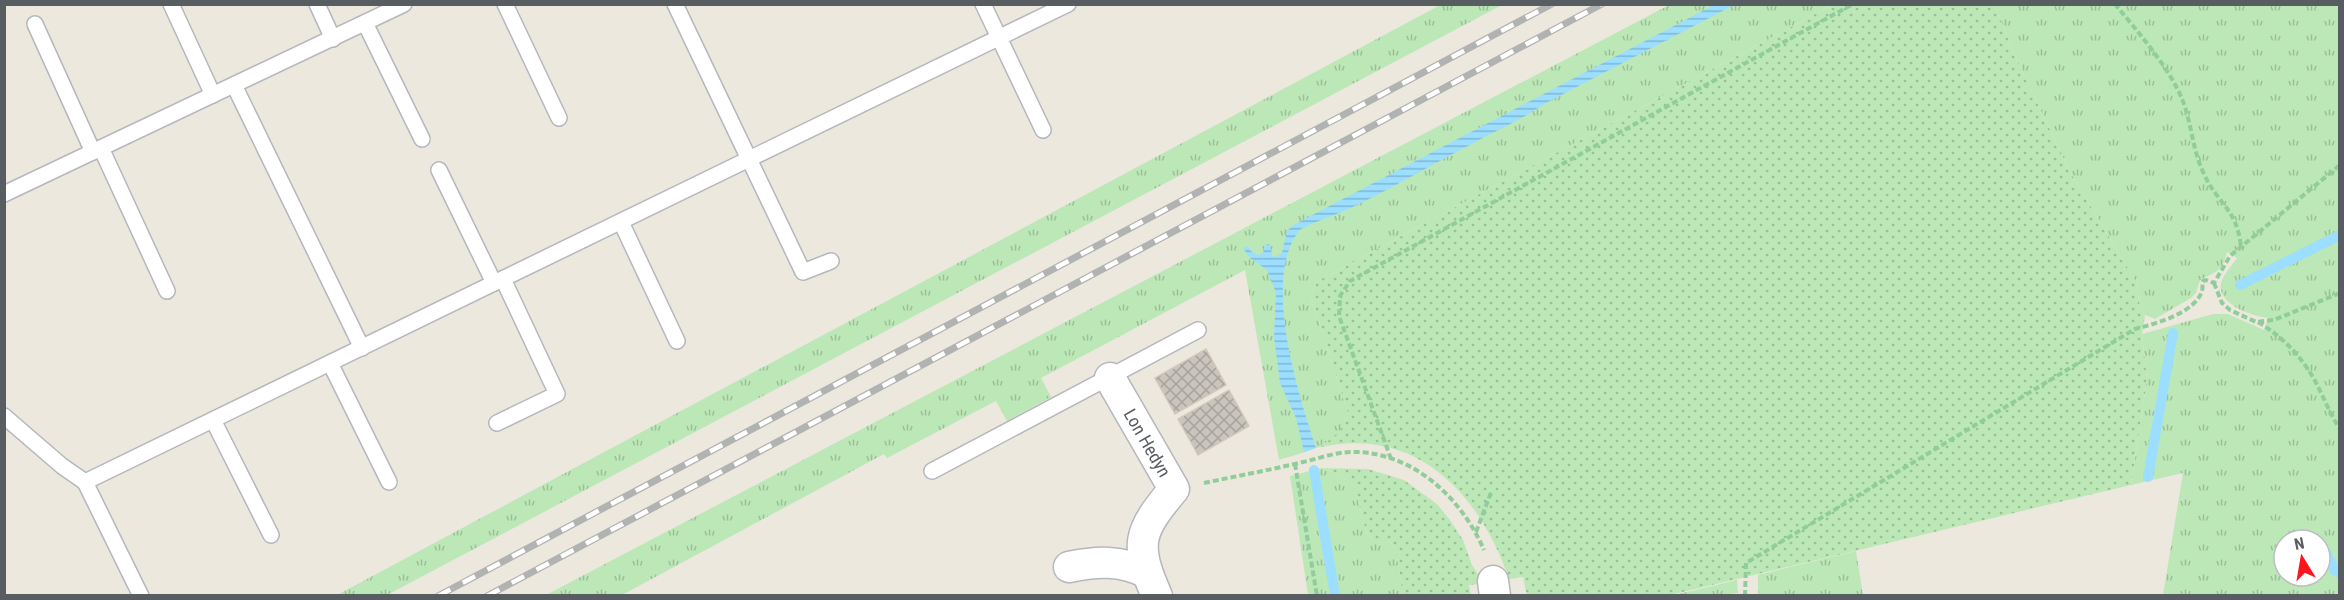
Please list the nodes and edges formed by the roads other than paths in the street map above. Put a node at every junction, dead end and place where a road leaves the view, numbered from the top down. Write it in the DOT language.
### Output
graph roads {
  1 [pos="171,4"];
  2 [pos="316,4"];
  3 [pos="404,4"];
  4 [pos="505,4"];
  5 [pos="675,4"];
  6 [pos="983,4"];
  7 [pos="1068,4"];
  8 [pos="365,23"];
  9 [pos="35,24"];
  10 [pos="999,38"];
  11 [pos="333,39"];
  12 [pos="234,85"];
  13 [pos="213,95"];
  14 [pos="559,118"];
  15 [pos="1043,130"];
  16 [pos="422,139"];
  17 [pos="97,150"];
  18 [pos="749,159"];
  19 [pos="439,170"];
  20 [pos="4,194"];
  21 [pos="621,222"];
  22 [pos="831,261"];
  23 [pos="499,281"];
  24 [pos="167,291"];
  25 [pos="1198,330"];
  26 [pos="677,341"];
  27 [pos="362,348"];
  28 [pos="330,363"];
  29 [pos="1110,378"];
  30 [pos="4,416"];
  31 [pos="213,420"];
  32 [pos="497,423"];
  33 [pos="932,471"];
  34 [pos="85,482"];
  35 [pos="389,482"];
  36 [pos="271,535"];
  37 [pos="1069,567"];
  38 [pos="1152,584"];
  39 [pos="141,596"];
  1 -- 13 [label="lane"];
  2 -- 11 [label="lane"];
  3 -- 8 [label="lane"];
  4 -- 14 [label="lane"];
  5 -- 18 [label="lane"];
  6 -- 10 [label="lane"];
  7 -- 10 [label="lane"];
  8 -- 11 [label="lane"];
  8 -- 16 [label="lane"];
  9 -- 17 [label="lane"];
  10 -- 15 [label="lane"];
  10 -- 18 [label="lane"];
  11 -- 12 [label="lane"];
  12 -- 13 [label="lane"];
  12 -- 27 [label="lane"];
  13 -- 17 [label="lane"];
  17 -- 20 [label="lane"];
  17 -- 24 [label="lane"];
  18 -- 21 [label="lane"];
  18 -- 22 [label="lane"];
  19 -- 23 [label="lane"];
  21 -- 23 [label="lane"];
  21 -- 26 [label="lane"];
  23 -- 27 [label="lane"];
  23 -- 32 [label="lane"];
  25 -- 29 [label="lane"];
  27 -- 28 [label="lane"];
  28 -- 31 [label="lane"];
  28 -- 35 [label="lane"];
  29 -- 33 [label="lane"];
  29 -- 38 [label="street, Lon Hedyn"];
  30 -- 34 [label="lane"];
  31 -- 34 [label="lane"];
  31 -- 36 [label="lane"];
  34 -- 39 [label="lane"];
  37 -- 38 [label="street, Lon Hedyn"];
}
